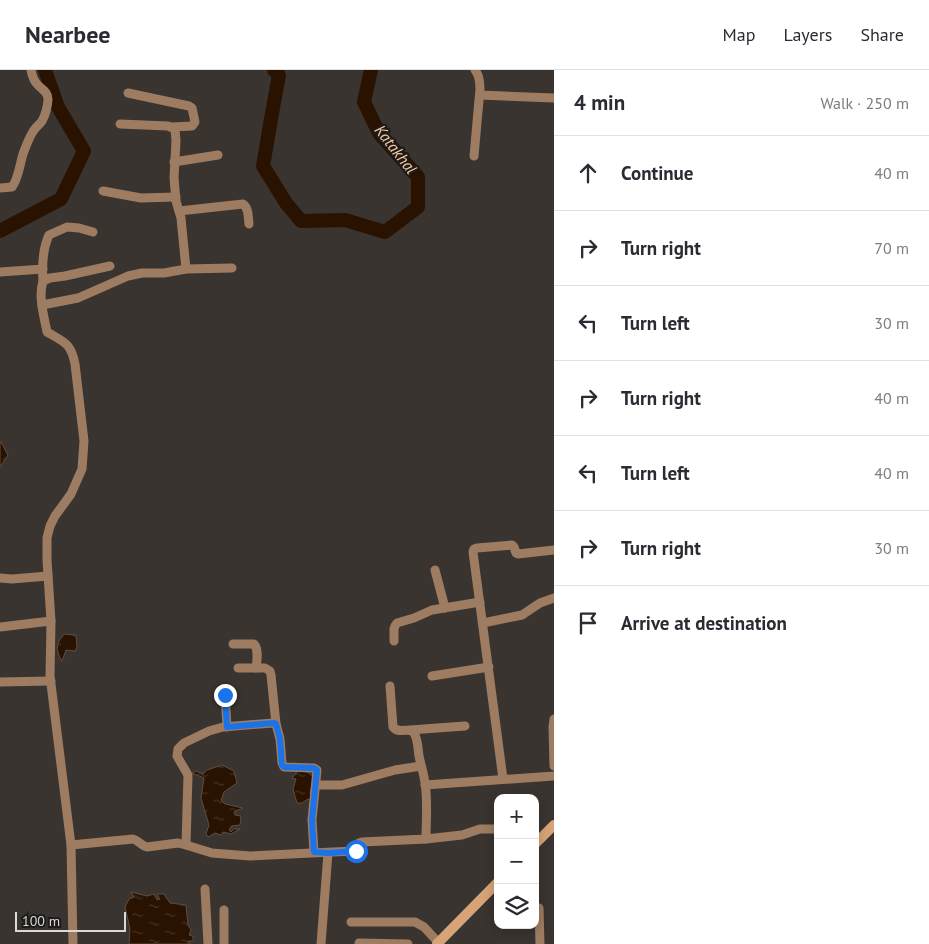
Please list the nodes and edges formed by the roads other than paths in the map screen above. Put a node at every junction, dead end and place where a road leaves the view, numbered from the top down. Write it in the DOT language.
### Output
graph roads {
  1 [pos="31,70"];
  2 [pos="475,70"];
  3 [pos="128,93"];
  4 [pos="480,95"];
  5 [pos="554,98"];
  6 [pos="120,124"];
  7 [pos="172,127"];
  8 [pos="218,155"];
  9 [pos="474,156"];
  10 [pos="174,162"];
  11 [pos="0,188"];
  12 [pos="103,191"];
  13 [pos="176,197"];
  14 [pos="179,211"];
  15 [pos="249,224"];
  16 [pos="93,232"];
  17 [pos="110,266"];
  18 [pos="232,268"];
  19 [pos="43,269"];
  20 [pos="186,270"];
  21 [pos="0,272"];
  22 [pos="43,281"];
  23 [pos="42,305"];
  24 [pos="554,550"];
  25 [pos="435,570"];
  26 [pos="48,576"];
  27 [pos="0,578"];
  28 [pos="554,598"];
  29 [pos="480,602"];
  30 [pos="444,608"];
  31 [pos="51,621"];
  32 [pos="483,623"];
  33 [pos="0,627"];
  34 [pos="394,641"];
  35 [pos="233,644"];
  36 [pos="489,667"];
  37 [pos="238,668"];
  38 [pos="256,668"];
  39 [pos="432,676"];
  40 [pos="50,681"];
  41 [pos="0,682"];
  42 [pos="390,686"];
  43 [pos="225,695"];
  44 [pos="554,719"];
  45 [pos="276,724"];
  46 [pos="465,726"];
  47 [pos="227,727"];
  48 [pos="410,730"];
  49 [pos="421,766"];
  50 [pos="554,766"];
  51 [pos="554,776"];
  52 [pos="503,779"];
  53 [pos="316,785"];
  54 [pos="425,785"];
  55 [pos="554,825"];
  56 [pos="494,829"];
  57 [pos="426,839"];
  58 [pos="539,839"];
  59 [pos="71,845"];
  60 [pos="186,845"];
  61 [pos="314,852"];
  62 [pos="328,853"];
  63 [pos="496,884"];
  64 [pos="205,889"];
  65 [pos="539,908"];
  66 [pos="224,910"];
  67 [pos="351,922"];
  68 [pos="359,943"];
  69 [pos="438,943"];
  70 [pos="73,944"];
  71 [pos="208,944"];
  72 [pos="224,944"];
  73 [pos="321,944"];
  74 [pos="408,944"];
  75 [pos="540,944"];
  1 -- 11 [label="street"];
  2 -- 4 [label="street"];
  3 -- 7 [label="street"];
  4 -- 5 [label="street"];
  4 -- 9 [label="street"];
  6 -- 7 [label="street"];
  7 -- 10 [label="street"];
  8 -- 10 [label="street"];
  10 -- 13 [label="street"];
  12 -- 13 [label="street"];
  13 -- 14 [label="street"];
  14 -- 15 [label="street"];
  14 -- 20 [label="street"];
  16 -- 19 [label="street"];
  17 -- 22 [label="street"];
  18 -- 20 [label="street"];
  19 -- 21 [label="street"];
  19 -- 22 [label="street"];
  20 -- 23 [label="street"];
  22 -- 23 [label="street"];
  23 -- 26 [label="street"];
  24 -- 29 [label="street"];
  25 -- 30 [label="street"];
  26 -- 27 [label="street"];
  26 -- 31 [label="street"];
  28 -- 32 [label="street"];
  29 -- 30 [label="street"];
  29 -- 32 [label="street"];
  30 -- 34 [label="street"];
  31 -- 33 [label="street"];
  31 -- 40 [label="street"];
  32 -- 36 [label="street"];
  35 -- 38 [label="street"];
  36 -- 39 [label="street"];
  36 -- 52 [label="street"];
  37 -- 38 [label="street"];
  38 -- 45 [label="street"];
  40 -- 41 [label="street"];
  40 -- 59 [label="street"];
  42 -- 48 [label="street"];
  43 -- 47 [label="street"];
  44 -- 50 [label="street"];
  45 -- 47 [label="street"];
  45 -- 53 [label="street"];
  46 -- 48 [label="street"];
  47 -- 60 [label="street"];
  48 -- 49 [label="street"];
  49 -- 53 [label="street"];
  49 -- 54 [label="street"];
  51 -- 52 [label="street"];
  52 -- 54 [label="street"];
  53 -- 61 [label="street"];
  54 -- 57 [label="street"];
  55 -- 58 [label="street"];
  56 -- 57 [label="street"];
  57 -- 62 [label="street"];
  59 -- 60 [label="street"];
  59 -- 70 [label="street"];
  60 -- 61 [label="street"];
  61 -- 62 [label="street"];
  62 -- 73 [label="street"];
  63 -- 69 [label="street"];
  64 -- 71 [label="street"];
  65 -- 75 [label="street"];
  66 -- 72 [label="street"];
  67 -- 69 [label="street"];
  68 -- 74 [label="street"];
}
